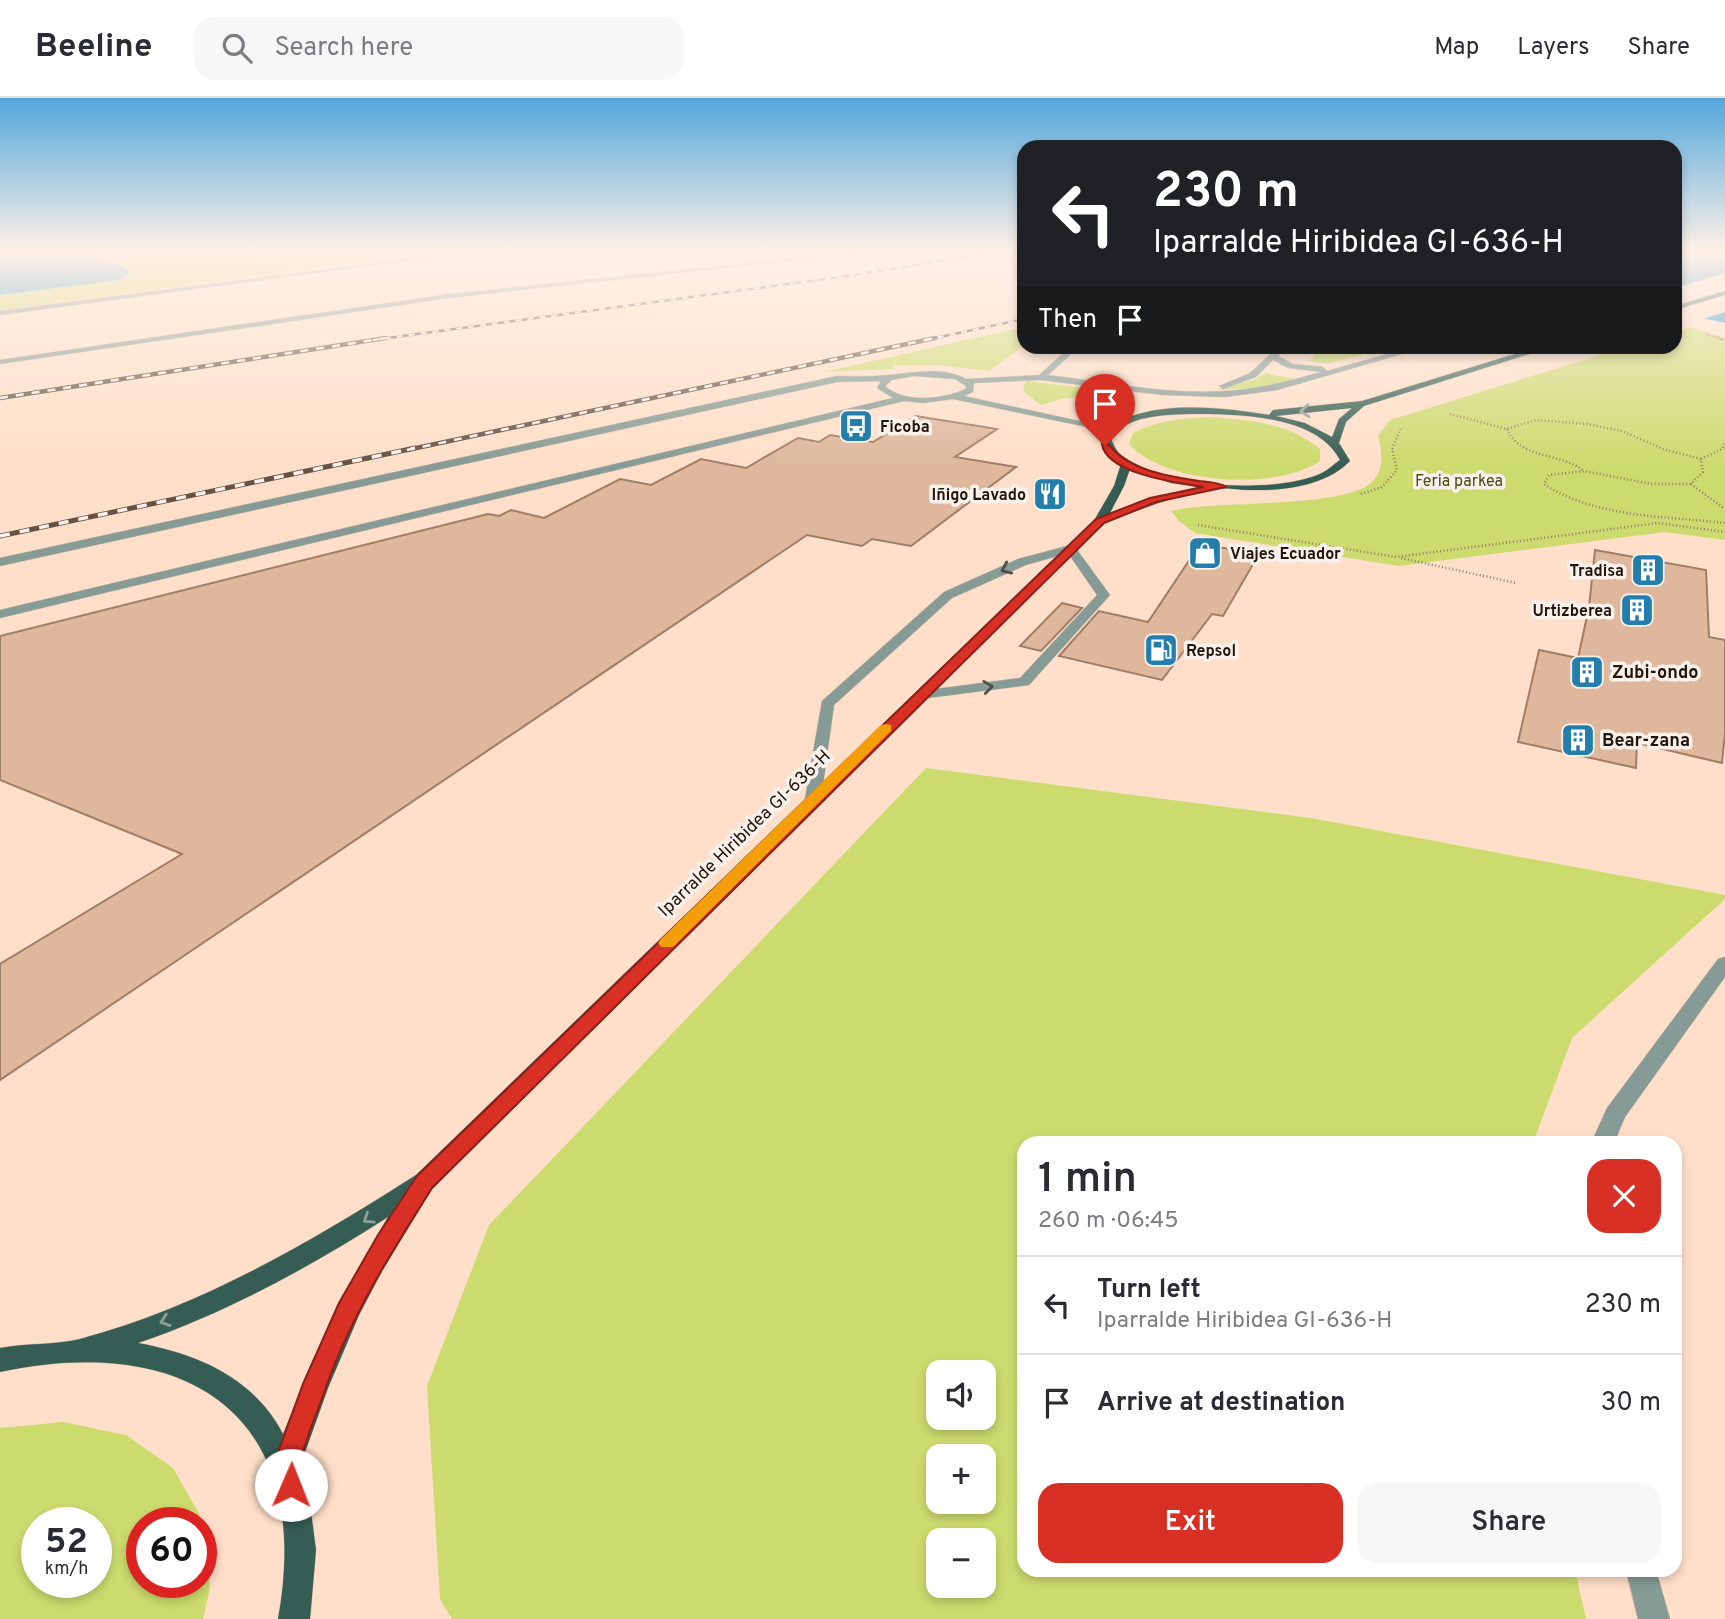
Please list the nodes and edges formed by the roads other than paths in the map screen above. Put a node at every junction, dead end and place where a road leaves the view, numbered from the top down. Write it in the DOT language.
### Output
graph roads {
  1 [pos="265,323"];
  2 [pos="1067,354"];
  3 [pos="1276,354"];
  4 [pos="1398,354"];
  5 [pos="1525,354"];
  6 [pos="1273,357"];
  7 [pos="0,362"];
  8 [pos="1340,371"];
  9 [pos="1041,377"];
  10 [pos="889,378"];
  11 [pos="967,381"];
  12 [pos="1163,392"];
  13 [pos="954,397"];
  14 [pos="904,398"];
  15 [pos="1363,404"];
  16 [pos="1247,414"];
  17 [pos="1111,429"];
  18 [pos="1335,442"];
  19 [pos="1126,464"];
  20 [pos="1221,487"];
  21 [pos="1100,521"];
  22 [pos="1071,549"];
  23 [pos="0,562"];
  24 [pos="0,614"];
  25 [pos="920,695"];
  26 [pos="813,799"];
  27 [pos="1725,963"];
  28 [pos="1605,1136"];
  29 [pos="424,1182"];
  30 [pos="84,1349"];
  31 [pos="0,1360"];
  32 [pos="286,1466"];
  33 [pos="1643,1577"];
  34 [pos="300,1610"];
  35 [pos="1654,1619"];
  1 -- 7 [label="street"];
  2 -- 9 [label="street"];
  3 -- 6 [label="street"];
  4 -- 8 [label="street"];
  5 -- 15 [label="main road"];
  6 -- 8 [label="street"];
  6 -- 12 [label="street"];
  8 -- 12 [label="street"];
  9 -- 11 [label="street"];
  9 -- 12 [label="street"];
  10 -- 11 [label="street"];
  10 -- 14 [label="street"];
  10 -- 23 [label="street"];
  11 -- 13 [label="street"];
  13 -- 14 [label="street"];
  13 -- 17 [label="street"];
  14 -- 24 [label="street"];
  15 -- 16 [label="main road, one-way"];
  15 -- 18 [label="main road"];
  16 -- 17 [label="main road"];
  16 -- 18 [label="main road"];
  17 -- 19 [label="main road"];
  18 -- 20 [label="main road, Iparralde Hiribidea GI-636-H"];
  19 -- 20 [label="main road, Iparralde Hiribidea GI-636-H"];
  19 -- 21 [label="main road, Iparralde Hiribidea GI-636-H"];
  20 -- 21 [label="main road, Iparralde Hiribidea GI-636-H"];
  21 -- 22 [label="main road, Iparralde Hiribidea GI-636-H"];
  22 -- 25 [label="main road, Iparralde Hiribidea GI-636-H"];
  25 -- 22 [label="street, one-way"];
  22 -- 26 [label="street, one-way"];
  25 -- 26 [label="main road, Iparralde Hiribidea GI-636-H"];
  26 -- 29 [label="main road, Iparralde Hiribidea GI-636-H"];
  27 -- 28 [label="street"];
  29 -- 30 [label="main road, Iparralde Hiribidea GI-636-H, one-way"];
  29 -- 32 [label="main road, Iparralde Hiribidea GI-636-H"];
  30 -- 31 [label="main road"];
  30 -- 32 [label="main road"];
  32 -- 34 [label="main road"];
  33 -- 35 [label="street"];
}
